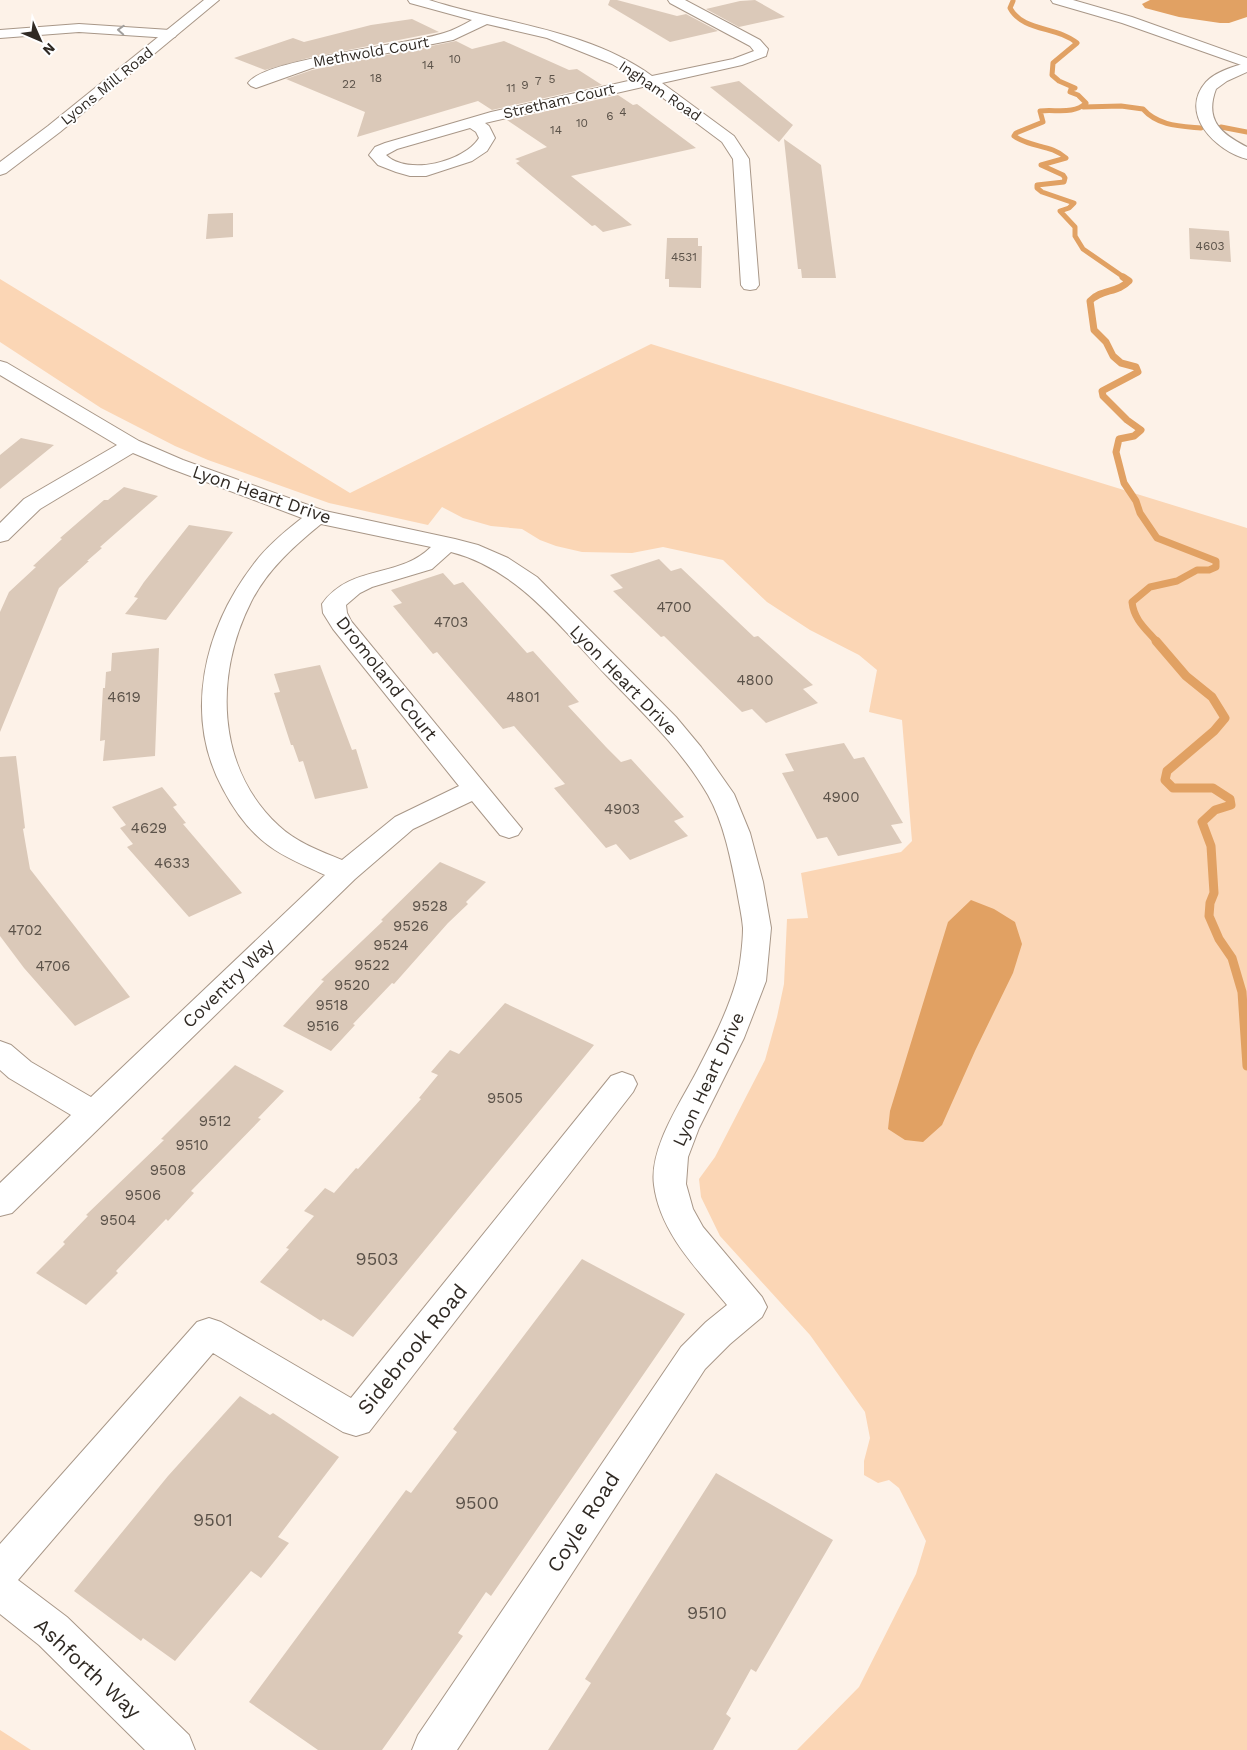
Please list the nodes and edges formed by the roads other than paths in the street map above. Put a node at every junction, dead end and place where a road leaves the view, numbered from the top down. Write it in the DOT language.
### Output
graph roads {
  1 [pos="212,0"];
  2 [pos="415,0"];
  3 [pos="675,0"];
  4 [pos="1058,0"];
  5 [pos="486,20"];
  6 [pos="52,32"];
  7 [pos="0,34"];
  8 [pos="170,34"];
  9 [pos="157,45"];
  10 [pos="1247,63"];
  11 [pos="1247,67"];
  12 [pos="648,81"];
  13 [pos="256,83"];
  14 [pos="471,122"];
  15 [pos="1247,154"];
  16 [pos="0,170"];
  17 [pos="750,285"];
  18 [pos="0,367"];
  19 [pos="132,446"];
  20 [pos="317,516"];
  21 [pos="0,535"];
  22 [pos="447,544"];
  23 [pos="475,789"];
  24 [pos="508,829"];
  25 [pos="345,872"];
  26 [pos="0,1052"];
  27 [pos="622,1084"];
  28 [pos="93,1113"];
  29 [pos="0,1203"];
  30 [pos="750,1307"];
  31 [pos="0,1572"];
  32 [pos="0,1590"];
  33 [pos="174,1750"];
  34 [pos="433,1750"];
  1 -- 8 [label="street, Lyons Mill Road"];
  2 -- 5 [label="street, Ingham Road"];
  3 -- 12 [label="street, Stretham Court"];
  4 -- 10 [label="street"];
  5 -- 12 [label="street, Ingham Road"];
  5 -- 13 [label="street, Methwold Court"];
  6 -- 7 [label="street"];
  8 -- 6 [label="street, one-way"];
  6 -- 9 [label="street"];
  8 -- 9 [label="street, Lyons Mill Road"];
  9 -- 16 [label="street, Lyons Mill Road"];
  11 -- 15 [label="street"];
  12 -- 14 [label="street, Stretham Court"];
  12 -- 17 [label="street, Ingham Road"];
  14 -- 14 [label="street, Stretham Court"];
  18 -- 19 [label="street, Lyon Heart Drive"];
  19 -- 20 [label="street, Lyon Heart Drive"];
  19 -- 21 [label="street"];
  20 -- 22 [label="street, Lyon Heart Drive"];
  20 -- 25 [label="street"];
  22 -- 23 [label="street, Dromoland Court"];
  22 -- 30 [label="street, Lyon Heart Drive"];
  23 -- 24 [label="street, Dromoland Court"];
  23 -- 25 [label="street, Coventry Way"];
  25 -- 28 [label="street, Coventry Way"];
  26 -- 28 [label="street"];
  27 -- 31 [label="street, Sidebrook Road"];
  28 -- 29 [label="street, Coventry Way"];
  30 -- 34 [label="street, Coyle Road"];
  32 -- 33 [label="street, Ashforth Way"];
}
